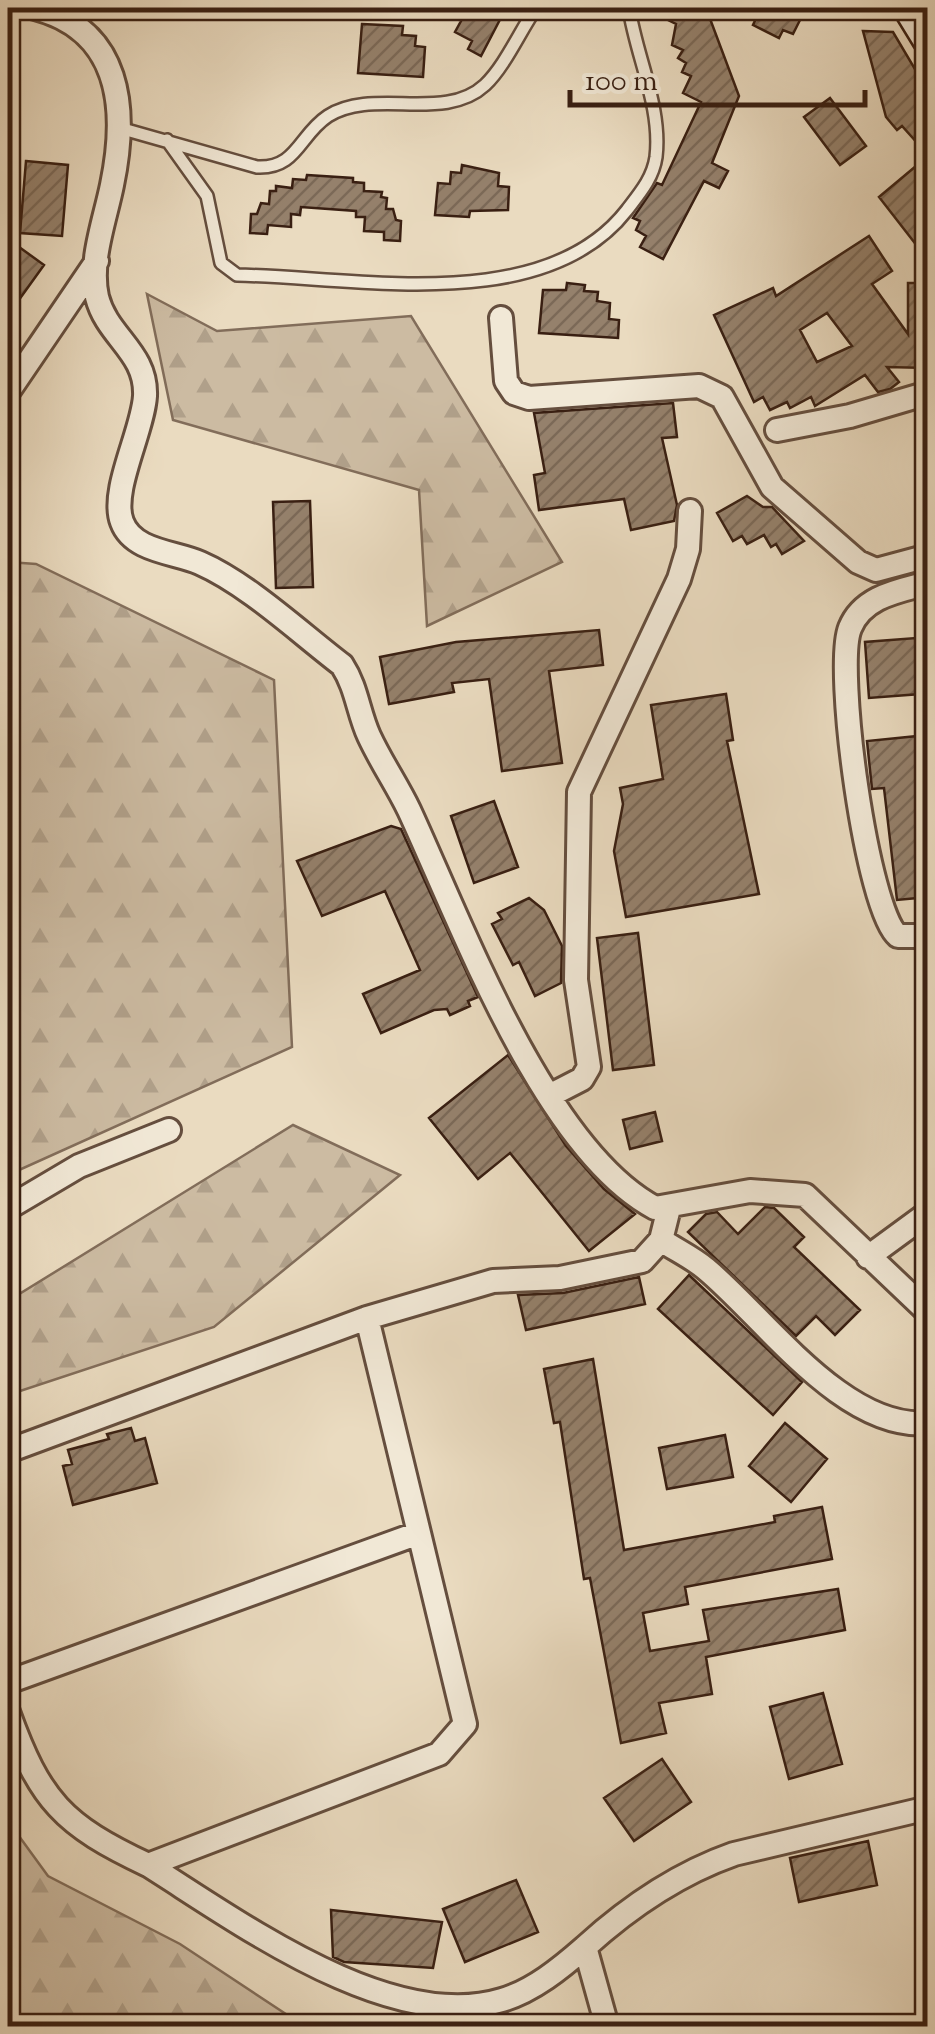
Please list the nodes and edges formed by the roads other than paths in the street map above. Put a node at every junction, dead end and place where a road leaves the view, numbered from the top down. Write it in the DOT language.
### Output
graph roads {
  1 [pos="35,8"];
  2 [pos="536,8"];
  3 [pos="628,8"];
  4 [pos="909,8"];
  5 [pos="928,39"];
  6 [pos="116,127"];
  7 [pos="168,140"];
  8 [pos="97,261"];
  9 [pos="501,318"];
  10 [pos="8,392"];
  11 [pos="928,392"];
  12 [pos="777,430"];
  13 [pos="690,511"];
  14 [pos="928,556"];
  15 [pos="928,584"];
  16 [pos="928,936"];
  17 [pos="549,1096"];
  18 [pos="169,1130"];
  19 [pos="8,1208"];
  20 [pos="669,1208"];
  21 [pos="928,1213"];
  22 [pos="661,1240"];
  23 [pos="868,1257"];
  24 [pos="928,1312"];
  25 [pos="366,1318"];
  26 [pos="928,1423"];
  27 [pos="8,1451"];
  28 [pos="419,1534"];
  29 [pos="8,1682"];
  30 [pos="8,1712"];
  31 [pos="928,1808"];
  32 [pos="148,1866"];
  33 [pos="585,1947"];
  34 [pos="606,2026"];
  1 -- 6 [label="street"];
  2 -- 7 [label="lane"];
  3 -- 7 [label="lane"];
  4 -- 5 [label="street"];
  6 -- 7 [label="lane"];
  6 -- 8 [label="street"];
  8 -- 10 [label="street"];
  8 -- 17 [label="street"];
  9 -- 14 [label="street"];
  11 -- 12 [label="street"];
  13 -- 17 [label="street"];
  15 -- 16 [label="street"];
  17 -- 20 [label="street"];
  18 -- 19 [label="street"];
  20 -- 22 [label="street"];
  20 -- 23 [label="street"];
  21 -- 23 [label="street"];
  22 -- 25 [label="street"];
  22 -- 26 [label="street"];
  23 -- 24 [label="street"];
  25 -- 27 [label="street"];
  25 -- 28 [label="street"];
  28 -- 29 [label="street"];
  28 -- 32 [label="street"];
  30 -- 32 [label="street"];
  31 -- 33 [label="street"];
  32 -- 33 [label="street"];
  33 -- 34 [label="street"];
}
